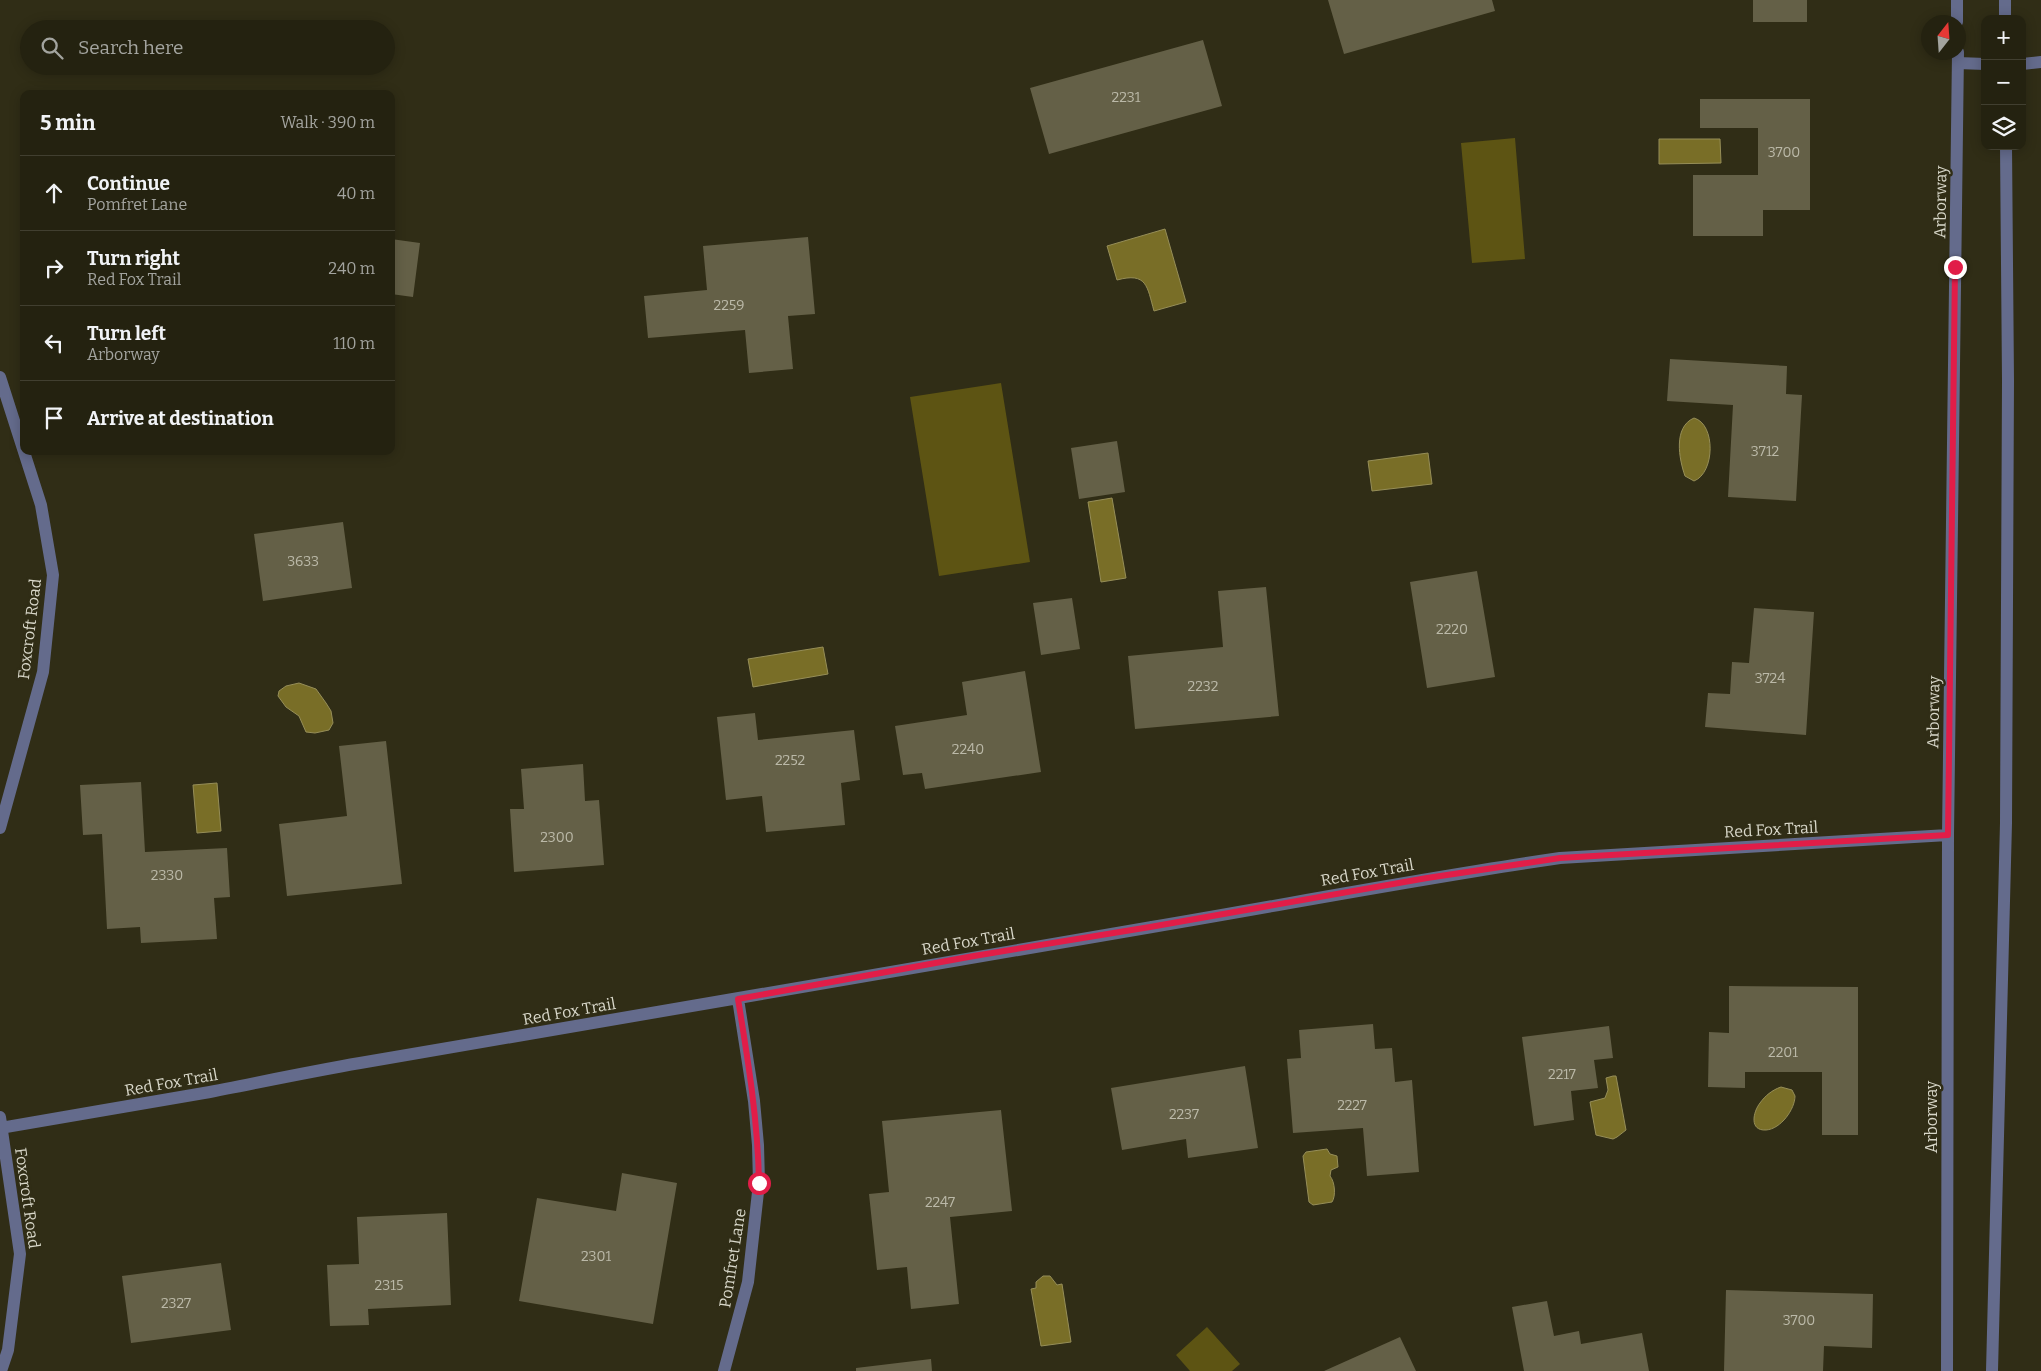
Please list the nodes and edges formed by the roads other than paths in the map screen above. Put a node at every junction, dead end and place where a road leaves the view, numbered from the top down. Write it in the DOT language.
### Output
graph roads {
  1 [pos="1957,0"];
  2 [pos="2005,0"];
  3 [pos="1957,15"];
  4 [pos="2005,15"];
  5 [pos="1958,60"];
  6 [pos="1966,60"];
  7 [pos="2041,62"];
  8 [pos="1981,63"];
  9 [pos="2026,64"];
  10 [pos="2006,150"];
  11 [pos="0,377"];
  12 [pos="20,439"];
  13 [pos="25,455"];
  14 [pos="0,828"];
  15 [pos="1948,835"];
  16 [pos="738,999"];
  17 [pos="0,1124"];
  18 [pos="1,1371"];
  19 [pos="724,1371"];
  20 [pos="1947,1371"];
  21 [pos="1992,1371"];
  1 -- 3 [label="street"];
  2 -- 4 [label="street"];
  5 -- 15 [label="street, Arborway"];
  6 -- 8 [label="street"];
  7 -- 9 [label="street"];
  10 -- 21 [label="street"];
  11 -- 12 [label="street, Foxcroft Road"];
  13 -- 14 [label="street, Foxcroft Road"];
  15 -- 16 [label="street, Red Fox Trail"];
  15 -- 20 [label="street, Arborway"];
  16 -- 17 [label="street, Red Fox Trail"];
  16 -- 19 [label="street, Pomfret Lane"];
  17 -- 18 [label="street, Foxcroft Road"];
}
